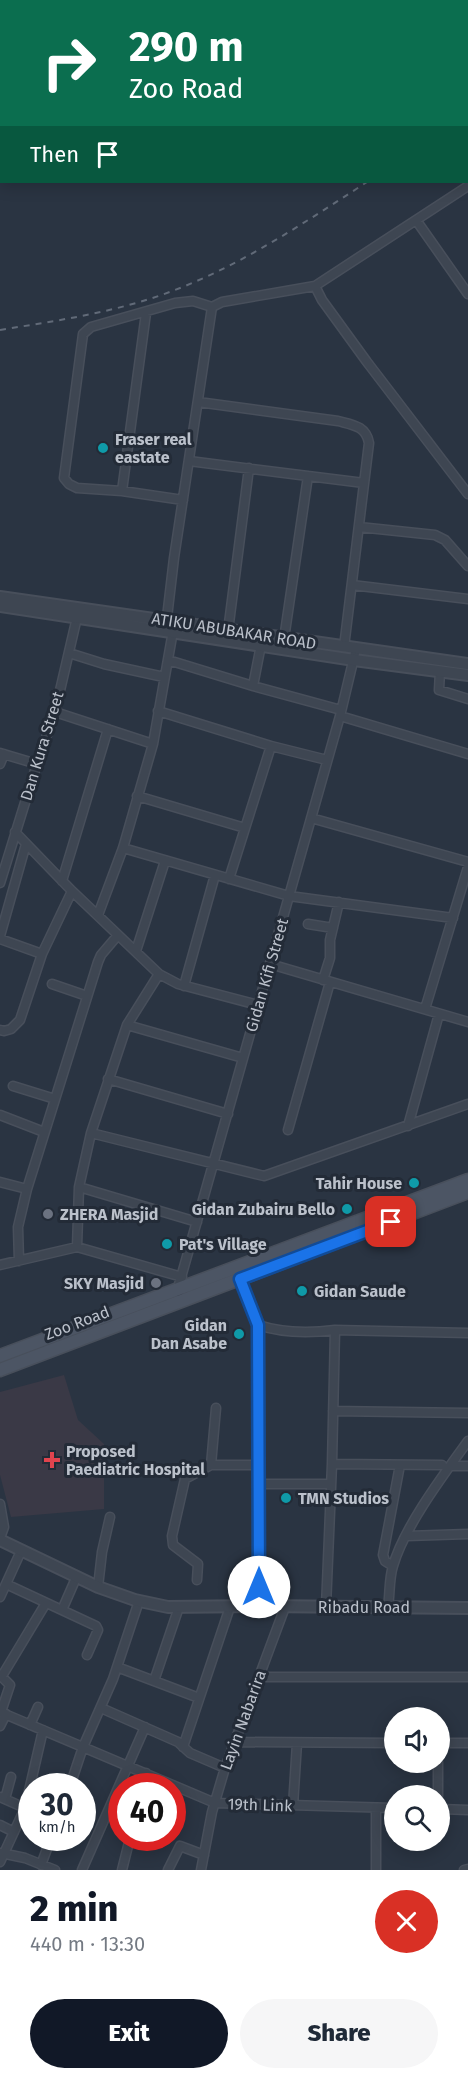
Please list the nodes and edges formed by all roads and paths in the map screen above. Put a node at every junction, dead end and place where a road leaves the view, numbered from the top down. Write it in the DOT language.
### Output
graph roads {
  1 [pos="468,186"];
  2 [pos="416,220"];
  3 [pos="315,286"];
  4 [pos="468,294"];
  5 [pos="212,307"];
  6 [pos="146,313"];
  7 [pos="198,402"];
  8 [pos="189,461"];
  9 [pos="249,468"];
  10 [pos="308,476"];
  11 [pos="364,483"];
  12 [pos="122,491"];
  13 [pos="468,494"];
  14 [pos="183,500"];
  15 [pos="359,527"];
  16 [pos="468,566"];
  17 [pos="352,585"];
  18 [pos="0,597"];
  19 [pos="468,599"];
  20 [pos="0,606"];
  21 [pos="78,613"];
  22 [pos="168,627"];
  23 [pos="228,631"];
  24 [pos="284,639"];
  25 [pos="261,645"];
  26 [pos="351,652"];
  27 [pos="69,653"];
  28 [pos="168,660"];
  29 [pos="468,664"];
  30 [pos="440,671"];
  31 [pos="468,675"];
  32 [pos="164,677"];
  33 [pos="253,686"];
  34 [pos="468,699"];
  35 [pos="158,711"];
  36 [pos="55,712"];
  37 [pos="341,713"];
  38 [pos="108,729"];
  39 [pos="153,744"];
  40 [pos="271,746"];
  41 [pos="2,753"];
  42 [pos="468,754"];
  43 [pos="327,760"];
  44 [pos="0,764"];
  45 [pos="37,764"];
  46 [pos="137,796"];
  47 [pos="311,818"];
  48 [pos="245,828"];
  49 [pos="15,832"];
  50 [pos="26,844"];
  51 [pos="123,848"];
  52 [pos="3,858"];
  53 [pos="165,861"];
  54 [pos="468,862"];
  55 [pos="468,867"];
  56 [pos="215,875"];
  57 [pos="229,879"];
  58 [pos="62,881"];
  59 [pos="0,883"];
  60 [pos="72,891"];
  61 [pos="289,896"];
  62 [pos="339,902"];
  63 [pos="98,915"];
  64 [pos="453,918"];
  65 [pos="308,924"];
  66 [pos="333,928"];
  67 [pos="118,935"];
  68 [pos="0,937"];
  69 [pos="136,951"];
  70 [pos="42,954"];
  71 [pos="270,964"];
  72 [pos="159,974"];
  73 [pos="327,981"];
  74 [pos="52,984"];
  75 [pos="184,986"];
  76 [pos="87,996"];
  77 [pos="258,1005"];
  78 [pos="425,1010"];
  79 [pos="439,1014"];
  80 [pos="468,1022"];
  81 [pos="127,1026"];
  82 [pos="0,1030"];
  83 [pos="243,1058"];
  84 [pos="108,1079"];
  85 [pos="13,1086"];
  86 [pos="55,1100"];
  87 [pos="468,1104"];
  88 [pos="228,1114"];
  89 [pos="0,1115"];
  90 [pos="408,1126"];
  91 [pos="288,1130"];
  92 [pos="44,1132"];
  93 [pos="91,1133"];
  94 [pos="213,1164"];
  95 [pos="468,1180"];
  96 [pos="0,1182"];
  97 [pos="79,1187"];
  98 [pos="27,1189"];
  99 [pos="468,1192"];
  100 [pos="197,1222"];
  101 [pos="77,1247"];
  102 [pos="19,1261"];
  103 [pos="0,1265"];
  104 [pos="240,1279"];
  105 [pos="180,1283"];
  106 [pos="182,1301"];
  107 [pos="258,1325"];
  108 [pos="335,1330"];
  109 [pos="468,1333"];
  110 [pos="0,1356"];
  111 [pos="0,1370"];
  112 [pos="216,1408"];
  113 [pos="333,1411"];
  114 [pos="468,1413"];
  115 [pos="468,1441"];
  116 [pos="332,1464"];
  117 [pos="212,1465"];
  118 [pos="259,1465"];
  119 [pos="400,1465"];
  120 [pos="446,1466"];
  121 [pos="468,1466"];
  122 [pos="259,1484"];
  123 [pos="331,1484"];
  124 [pos="0,1504"];
  125 [pos="110,1517"];
  126 [pos="468,1534"];
  127 [pos="407,1536"];
  128 [pos="0,1539"];
  129 [pos="21,1551"];
  130 [pos="393,1566"];
  131 [pos="76,1578"];
  132 [pos="197,1580"];
  133 [pos="6,1584"];
  134 [pos="98,1587"];
  135 [pos="0,1597"];
  136 [pos="139,1601"];
  137 [pos="46,1603"];
  138 [pos="259,1606"];
  139 [pos="179,1607"];
  140 [pos="230,1607"];
  141 [pos="285,1607"];
  142 [pos="326,1607"];
  143 [pos="388,1608"];
  144 [pos="468,1608"];
  145 [pos="62,1610"];
  146 [pos="87,1655"];
  147 [pos="117,1667"];
  148 [pos="1,1676"];
  149 [pos="259,1677"];
  150 [pos="468,1677"];
  151 [pos="154,1681"];
  152 [pos="199,1698"];
  153 [pos="38,1707"];
  154 [pos="101,1708"];
  155 [pos="2,1713"];
  156 [pos="30,1725"];
  157 [pos="0,1726"];
  158 [pos="145,1727"];
  159 [pos="43,1730"];
  160 [pos="235,1742"];
  161 [pos="297,1743"];
  162 [pos="384,1743"];
  163 [pos="450,1743"];
  164 [pos="468,1743"];
  165 [pos="83,1747"];
  166 [pos="183,1747"];
  167 [pos="128,1765"];
  168 [pos="225,1768"];
  169 [pos="33,1773"];
  170 [pos="74,1773"];
  171 [pos="146,1773"];
  172 [pos="11,1777"];
  173 [pos="186,1790"];
  174 [pos="2,1798"];
  175 [pos="215,1803"];
  176 [pos="18,1805"];
  177 [pos="293,1806"];
  178 [pos="376,1808"];
  179 [pos="384,1808"];
  180 [pos="450,1809"];
  181 [pos="468,1809"];
  182 [pos="18,1823"];
  183 [pos="0,1825"];
  184 [pos="14,1832"];
  185 [pos="46,1851"];
  186 [pos="127,1851"];
  187 [pos="204,1855"];
  188 [pos="1,1856"];
  189 [pos="41,1865"];
  190 [pos="55,1870"];
  191 [pos="82,1870"];
  192 [pos="122,1870"];
  193 [pos="168,1870"];
  194 [pos="201,1870"];
  195 [pos="376,1870"];
  1 -- 2 [label="street"];
  2 -- 3 [label="street"];
  2 -- 4 [label="street"];
  3 -- 5 [label="street"];
  3 -- 13 [label="street"];
  5 -- 6 [label="street"];
  5 -- 7 [label="street"];
  6 -- 12 [label="street"];
  6 -- 12 [label="street"];
  7 -- 8 [label="street"];
  7 -- 11 [label="street, Gidan Kifi Street"];
  8 -- 9 [label="street"];
  8 -- 14 [label="street"];
  9 -- 10 [label="street"];
  9 -- 23 [label="street"];
  10 -- 11 [label="street"];
  10 -- 24 [label="street"];
  11 -- 15 [label="street, Gidan Kifi Street"];
  12 -- 14 [label="street"];
  14 -- 22 [label="street"];
  15 -- 16 [label="street"];
  15 -- 17 [label="street, Gidan Kifi Street"];
  17 -- 19 [label="street"];
  17 -- 26 [label="street, Gidan Kifi Street"];
  18 -- 21 [label="street, ATIKU ABUBAKAR ROAD"];
  20 -- 21 [label="street"];
  21 -- 22 [label="street, ATIKU ABUBAKAR ROAD"];
  21 -- 27 [label="street, Dan Kura Street"];
  22 -- 23 [label="street, ATIKU ABUBAKAR ROAD"];
  22 -- 25 [label="street"];
  22 -- 28 [label="street"];
  23 -- 24 [label="street, ATIKU ABUBAKAR ROAD"];
  24 -- 26 [label="street, ATIKU ABUBAKAR ROAD"];
  25 -- 26 [label="street"];
  25 -- 33 [label="street"];
  26 -- 29 [label="street, ATIKU ABUBAKAR ROAD"];
  26 -- 30 [label="street"];
  26 -- 37 [label="street, Gidan Kifi Street"];
  27 -- 32 [label="street"];
  27 -- 36 [label="street, Dan Kura Street"];
  28 -- 32 [label="street"];
  28 -- 33 [label="street"];
  30 -- 31 [label="street"];
  30 -- 34 [label="street"];
  32 -- 35 [label="street"];
  33 -- 37 [label="street"];
  35 -- 39 [label="street"];
  35 -- 40 [label="street"];
  36 -- 38 [label="street"];
  36 -- 45 [label="street, Dan Kura Street"];
  37 -- 42 [label="street"];
  37 -- 43 [label="street, Gidan Kifi Street"];
  38 -- 39 [label="street"];
  38 -- 58 [label="street"];
  39 -- 46 [label="street"];
  40 -- 43 [label="street"];
  40 -- 48 [label="street"];
  41 -- 44 [label="street"];
  41 -- 45 [label="street"];
  43 -- 47 [label="street, Gidan Kifi Street"];
  45 -- 49 [label="street, Dan Kura Street"];
  46 -- 48 [label="street"];
  46 -- 51 [label="street"];
  47 -- 54 [label="street"];
  47 -- 61 [label="street, Gidan Kifi Street"];
  48 -- 57 [label="street"];
  49 -- 50 [label="street"];
  49 -- 52 [label="street, Dan Kura Street"];
  50 -- 58 [label="street"];
  50 -- 68 [label="street"];
  51 -- 53 [label="street"];
  51 -- 63 [label="street"];
  52 -- 59 [label="street, Dan Kura Street"];
  53 -- 56 [label="street"];
  53 -- 69 [label="street"];
  55 -- 64 [label="street"];
  56 -- 57 [label="street"];
  56 -- 75 [label="street"];
  57 -- 61 [label="street"];
  58 -- 60 [label="street"];
  60 -- 63 [label="street"];
  60 -- 70 [label="street"];
  61 -- 62 [label="street"];
  61 -- 71 [label="street, Gidan Kifi Street"];
  62 -- 64 [label="street"];
  62 -- 66 [label="street"];
  63 -- 67 [label="street"];
  64 -- 78 [label="street"];
  65 -- 66 [label="street"];
  66 -- 73 [label="street"];
  67 -- 69 [label="street"];
  67 -- 76 [label="street"];
  68 -- 70 [label="street"];
  69 -- 72 [label="street"];
  70 -- 82 [label="street"];
  71 -- 73 [label="street"];
  71 -- 77 [label="street, Gidan Kifi Street"];
  72 -- 75 [label="street"];
  72 -- 81 [label="street"];
  73 -- 78 [label="street"];
  73 -- 91 [label="street"];
  74 -- 76 [label="street"];
  75 -- 77 [label="street"];
  76 -- 86 [label="street"];
  77 -- 83 [label="street, Gidan Kifi Street"];
  78 -- 79 [label="street"];
  79 -- 80 [label="street"];
  79 -- 90 [label="street"];
  81 -- 83 [label="street"];
  81 -- 84 [label="street"];
  83 -- 88 [label="street, Gidan Kifi Street"];
  84 -- 88 [label="street"];
  84 -- 93 [label="street"];
  85 -- 86 [label="street"];
  86 -- 92 [label="street"];
  87 -- 90 [label="street"];
  88 -- 94 [label="street, Gidan Kifi Street"];
  89 -- 92 [label="street"];
  90 -- 94 [label="street"];
  92 -- 98 [label="street"];
  93 -- 94 [label="street"];
  93 -- 97 [label="street"];
  94 -- 100 [label="street, Gidan Kifi Street"];
  95 -- 105 [label="main road, Zoo Road"];
  96 -- 98 [label="street"];
  97 -- 100 [label="street"];
  97 -- 101 [label="street"];
  98 -- 102 [label="street"];
  99 -- 104 [label="main road, Zoo Road"];
  100 -- 105 [label="street, Gidan Kifi Street"];
  101 -- 102 [label="street"];
  101 -- 105 [label="street"];
  102 -- 103 [label="street"];
  104 -- 106 [label="main road, Zoo Road"];
  104 -- 107 [label="street"];
  105 -- 106 [label="street"];
  105 -- 110 [label="main road, Zoo Road"];
  106 -- 111 [label="main road, Zoo Road"];
  107 -- 108 [label="street"];
  107 -- 118 [label="street"];
  108 -- 109 [label="street"];
  108 -- 113 [label="street"];
  112 -- 117 [label="street"];
  113 -- 114 [label="street"];
  113 -- 116 [label="street"];
  115 -- 120 [label="street"];
  116 -- 119 [label="street"];
  116 -- 123 [label="street"];
  117 -- 118 [label="street"];
  117 -- 132 [label="street"];
  118 -- 122 [label="street"];
  119 -- 120 [label="street"];
  119 -- 130 [label="street"];
  120 -- 121 [label="street"];
  120 -- 127 [label="street"];
  122 -- 123 [label="street"];
  122 -- 138 [label="street"];
  123 -- 142 [label="street"];
  124 -- 128 [label="street"];
  125 -- 134 [label="street"];
  126 -- 127 [label="street"];
  127 -- 130 [label="street"];
  128 -- 129 [label="street, Ribadu Road"];
  129 -- 131 [label="street, Ribadu Road"];
  129 -- 133 [label="street"];
  130 -- 143 [label="street"];
  131 -- 134 [label="street, Ribadu Road"];
  131 -- 145 [label="street"];
  133 -- 135 [label="street"];
  133 -- 137 [label="street"];
  134 -- 136 [label="street, Ribadu Road"];
  136 -- 139 [label="street, Ribadu Road"];
  136 -- 147 [label="street"];
  137 -- 145 [label="street"];
  137 -- 148 [label="street"];
  138 -- 140 [label="street, Ribadu Road"];
  138 -- 141 [label="street, Ribadu Road"];
  139 -- 140 [label="street, Ribadu Road"];
  139 -- 151 [label="street"];
  140 -- 152 [label="street"];
  141 -- 142 [label="street, Ribadu Road"];
  141 -- 149 [label="street, Layin Nabarira"];
  142 -- 143 [label="street, Ribadu Road"];
  143 -- 144 [label="street, Ribadu Road"];
  145 -- 146 [label="street"];
  147 -- 151 [label="street"];
  147 -- 154 [label="street"];
  148 -- 155 [label="street"];
  149 -- 150 [label="street"];
  149 -- 160 [label="street, Layin Nabarira"];
  151 -- 152 [label="street"];
  152 -- 166 [label="street"];
  153 -- 156 [label="street"];
  154 -- 158 [label="street"];
  154 -- 165 [label="street"];
  155 -- 156 [label="street, 19th Link"];
  155 -- 157 [label="street"];
  156 -- 159 [label="street, 19th Link"];
  158 -- 166 [label="street"];
  158 -- 167 [label="street"];
  159 -- 165 [label="street, 19th Link"];
  159 -- 169 [label="street"];
  160 -- 161 [label="street"];
  160 -- 168 [label="street, Layin Nabarira"];
  161 -- 162 [label="street"];
  161 -- 177 [label="street"];
  163 -- 164 [label="street"];
  165 -- 167 [label="street, 19th Link"];
  165 -- 170 [label="street"];
  166 -- 168 [label="street"];
  167 -- 171 [label="street, 19th Link"];
  167 -- 191 [label="street"];
  168 -- 175 [label="street, Layin Nabarira"];
  172 -- 174 [label="street"];
  173 -- 175 [label="street, 19th Link"];
  174 -- 176 [label="street"];
  175 -- 177 [label="street, 19th Link"];
  175 -- 187 [label="street, Layin Nabarira"];
  177 -- 178 [label="street, 19th Link"];
  178 -- 179 [label="street, 19th Link"];
  178 -- 195 [label="street"];
  180 -- 181 [label="street"];
  182 -- 184 [label="street"];
  183 -- 184 [label="street"];
  184 -- 188 [label="street"];
  185 -- 189 [label="street"];
  186 -- 192 [label="street"];
  187 -- 193 [label="street"];
  187 -- 194 [label="street, Layin Nabarira"];
  188 -- 189 [label="street"];
  189 -- 190 [label="street"];
}
